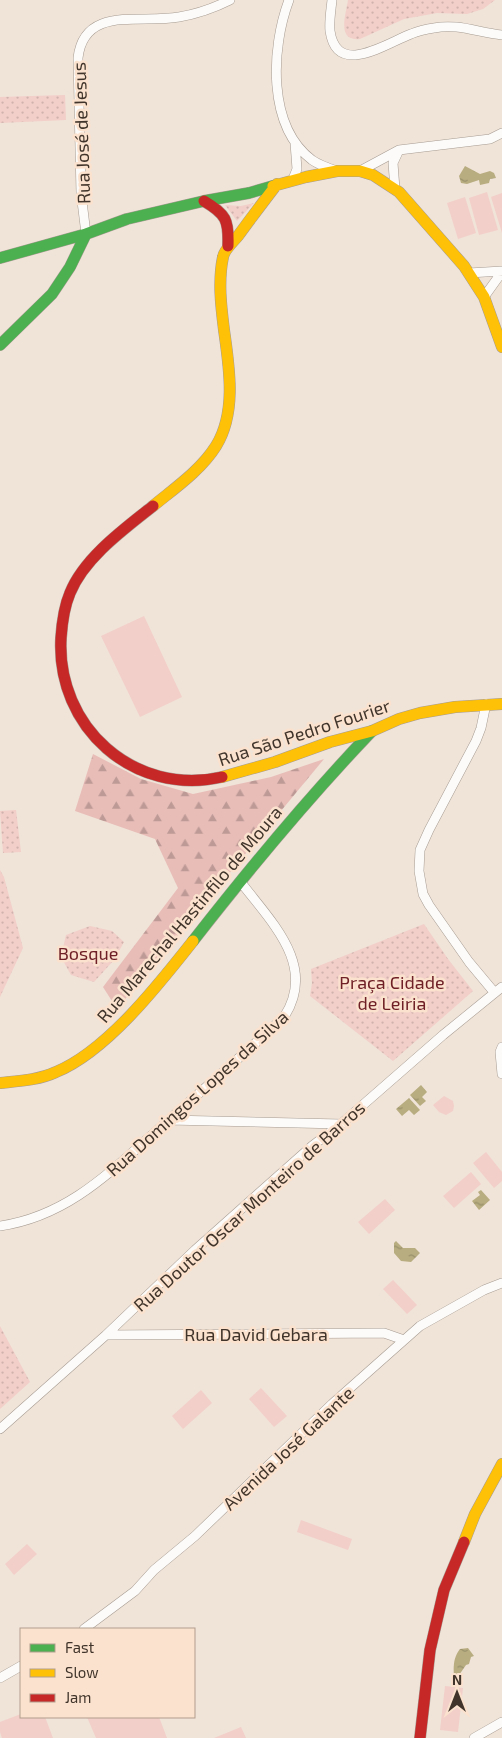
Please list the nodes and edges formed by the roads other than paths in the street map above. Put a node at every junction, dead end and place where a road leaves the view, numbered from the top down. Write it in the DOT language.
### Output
graph roads {
  1 [pos="230,0"];
  2 [pos="289,0"];
  3 [pos="332,0"];
  4 [pos="502,34"];
  5 [pos="502,133"];
  6 [pos="295,143"];
  7 [pos="399,150"];
  8 [pos="337,171"];
  9 [pos="360,171"];
  10 [pos="293,180"];
  11 [pos="277,184"];
  12 [pos="395,190"];
  13 [pos="204,201"];
  14 [pos="86,234"];
  15 [pos="228,246"];
  16 [pos="0,258"];
  17 [pos="502,272"];
  18 [pos="469,274"];
  19 [pos="484,297"];
  20 [pos="0,345"];
  21 [pos="502,347"];
  22 [pos="486,704"];
  23 [pos="502,704"];
  24 [pos="372,731"];
  25 [pos="325,744"];
  26 [pos="337,768"];
  27 [pos="240,881"];
  28 [pos="502,987"];
  29 [pos="494,992"];
  30 [pos="502,1047"];
  31 [pos="502,1074"];
  32 [pos="0,1083"];
  33 [pos="169,1120"];
  34 [pos="341,1124"];
  35 [pos="0,1226"];
  36 [pos="502,1283"];
  37 [pos="106,1335"];
  38 [pos="404,1340"];
  39 [pos="0,1429"];
  40 [pos="502,1464"];
  41 [pos="85,1628"];
  42 [pos="20,1667"];
  43 [pos="0,1678"];
  44 [pos="502,1722"];
  45 [pos="420,1738"];
  46 [pos="474,1738"];
  1 -- 14 [label="street, Rua José de Jesus"];
  2 -- 6 [label="street"];
  3 -- 4 [label="street"];
  5 -- 7 [label="street"];
  6 -- 8 [label="street"];
  6 -- 10 [label="street"];
  7 -- 9 [label="street"];
  7 -- 12 [label="street"];
  8 -- 9 [label="street"];
  8 -- 10 [label="street"];
  9 -- 12 [label="street"];
  10 -- 11 [label="street"];
  11 -- 13 [label="street"];
  11 -- 15 [label="street, Rua São Pedro Fourier"];
  12 -- 18 [label="street"];
  13 -- 14 [label="street"];
  13 -- 15 [label="street, Rua São Pedro Fourier"];
  14 -- 16 [label="street"];
  14 -- 20 [label="street"];
  15 -- 25 [label="street, Rua São Pedro Fourier"];
  17 -- 18 [label="street"];
  17 -- 19 [label="street"];
  18 -- 19 [label="street"];
  19 -- 21 [label="street"];
  22 -- 23 [label="street, Rua São Pedro Fourier"];
  22 -- 24 [label="street, Rua São Pedro Fourier"];
  22 -- 29 [label="street"];
  24 -- 25 [label="street, Rua São Pedro Fourier"];
  24 -- 26 [label="street, Rua Marechal Hastinfilo de Moura"];
  25 -- 26 [label="street"];
  26 -- 27 [label="street, Rua Marechal Hastinfilo de Moura"];
  27 -- 32 [label="street, Rua Marechal Hastinfilo de Moura"];
  27 -- 33 [label="street, Rua Domingos Lopes da Silva"];
  28 -- 29 [label="street, Rua Doutor Oscar Monteiro de Barros"];
  29 -- 34 [label="street, Rua Doutor Oscar Monteiro de Barros"];
  30 -- 31 [label="street"];
  33 -- 34 [label="street"];
  33 -- 35 [label="street, Rua Domingos Lopes da Silva"];
  34 -- 37 [label="street, Rua Doutor Oscar Monteiro de Barros"];
  36 -- 38 [label="street, Avenida José Galante"];
  37 -- 38 [label="street, Rua David Gebara"];
  37 -- 39 [label="street, Rua Doutor Oscar Monteiro de Barros"];
  38 -- 41 [label="street, Avenida José Galante"];
  40 -- 45 [label="street"];
  42 -- 43 [label="street"];
  44 -- 46 [label="street"];
}
